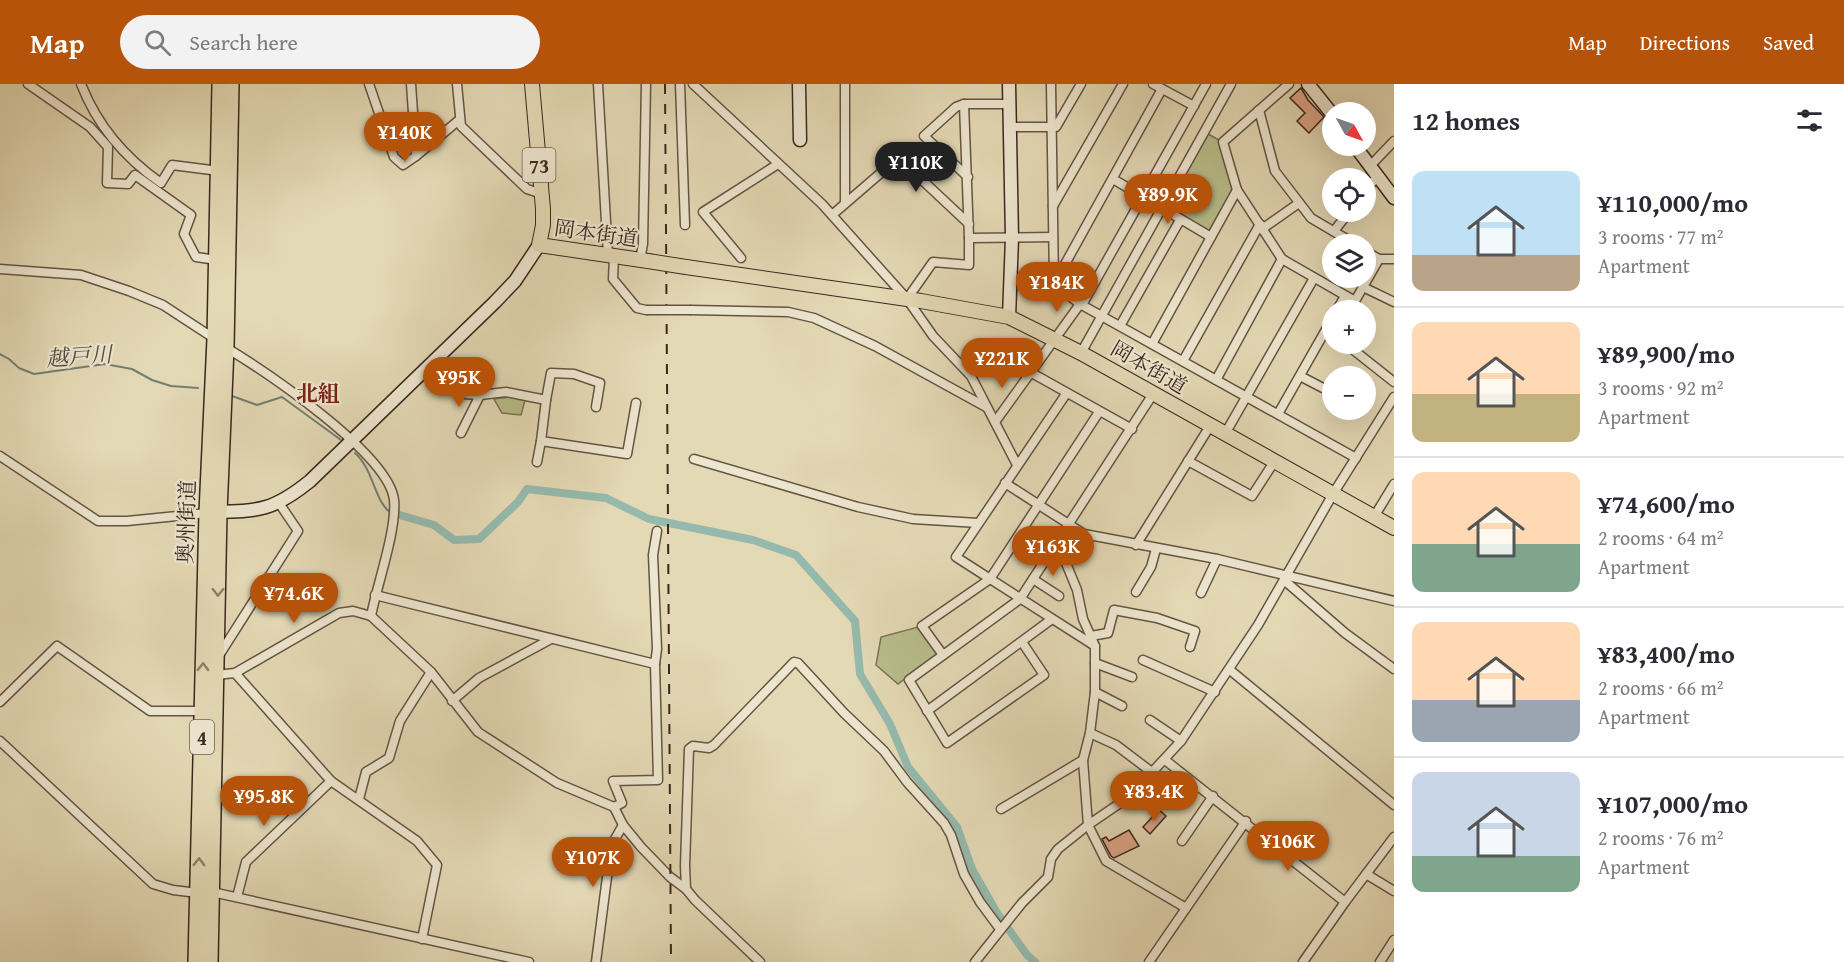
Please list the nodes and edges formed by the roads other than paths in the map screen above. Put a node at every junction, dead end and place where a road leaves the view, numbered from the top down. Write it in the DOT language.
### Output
graph roads {
  1 [pos="28,84"];
  2 [pos="81,84"];
  3 [pos="220,84"];
  4 [pos="231,84"];
  5 [pos="369,84"];
  6 [pos="411,84"];
  7 [pos="457,84"];
  8 [pos="532,84"];
  9 [pos="598,84"];
  10 [pos="646,84"];
  11 [pos="680,84"];
  12 [pos="693,84"];
  13 [pos="800,84"];
  14 [pos="845,84"];
  15 [pos="1008,84"];
  16 [pos="1051,84"];
  17 [pos="1081,84"];
  18 [pos="1123,84"];
  19 [pos="1153,84"];
  20 [pos="1206,84"];
  21 [pos="1231,84"];
  22 [pos="1289,84"];
  23 [pos="1308,84"];
  24 [pos="1162,89"];
  25 [pos="1322,102"];
  26 [pos="964,104"];
  27 [pos="1009,104"];
  28 [pos="1194,106"];
  29 [pos="1259,110"];
  30 [pos="459,120"];
  31 [pos="1009,127"];
  32 [pos="1052,128"];
  33 [pos="800,140"];
  34 [pos="1394,141"];
  35 [pos="416,156"];
  36 [pos="944,156"];
  37 [pos="1363,156"];
  38 [pos="778,164"];
  39 [pos="890,165"];
  40 [pos="1372,168"];
  41 [pos="1376,168"];
  42 [pos="219,171"];
  43 [pos="1376,174"];
  44 [pos="968,177"];
  45 [pos="1113,179"];
  46 [pos="1237,190"];
  47 [pos="542,194"];
  48 [pos="1143,197"];
  49 [pos="1394,198"];
  50 [pos="845,203"];
  51 [pos="1299,203"];
  52 [pos="1053,206"];
  53 [pos="1162,209"];
  54 [pos="832,215"];
  55 [pos="1180,220"];
  56 [pos="1341,222"];
  57 [pos="969,224"];
  58 [pos="685,225"];
  59 [pos="1261,226"];
  60 [pos="1334,231"];
  61 [pos="1339,234"];
  62 [pos="969,237"];
  63 [pos="1053,237"];
  64 [pos="1211,237"];
  65 [pos="1012,238"];
  66 [pos="539,245"];
  67 [pos="611,256"];
  68 [pos="741,258"];
  69 [pos="1376,258"];
  70 [pos="1282,259"];
  71 [pos="1394,259"];
  72 [pos="217,260"];
  73 [pos="1379,260"];
  74 [pos="644,261"];
  75 [pos="1376,265"];
  76 [pos="0,269"];
  77 [pos="1314,278"];
  78 [pos="1054,284"];
  79 [pos="1362,288"];
  80 [pos="1365,288"];
  81 [pos="1345,296"];
  82 [pos="907,299"];
  83 [pos="1342,300"];
  84 [pos="1394,302"];
  85 [pos="1081,305"];
  86 [pos="1100,315"];
  87 [pos="1009,317"];
  88 [pos="1120,326"];
  89 [pos="1322,336"];
  90 [pos="1054,338"];
  91 [pos="220,343"];
  92 [pos="1152,344"];
  93 [pos="1081,352"];
  94 [pos="1359,354"];
  95 [pos="1183,362"];
  96 [pos="428,368"];
  97 [pos="1030,372"];
  98 [pos="1300,376"];
  99 [pos="1216,380"];
  100 [pos="1394,382"];
  101 [pos="1322,387"];
  102 [pos="1066,394"];
  103 [pos="1153,394"];
  104 [pos="480,395"];
  105 [pos="1247,397"];
  106 [pos="1394,397"];
  107 [pos="546,400"];
  108 [pos="636,403"];
  109 [pos="596,407"];
  110 [pos="986,407"];
  111 [pos="1099,412"];
  112 [pos="1278,414"];
  113 [pos="995,422"];
  114 [pos="1210,426"];
  115 [pos="1132,429"];
  116 [pos="461,433"];
  117 [pos="1225,434"];
  118 [pos="351,441"];
  119 [pos="541,441"];
  120 [pos="0,456"];
  121 [pos="1356,458"];
  122 [pos="694,459"];
  123 [pos="1188,461"];
  124 [pos="537,462"];
  125 [pos="1274,462"];
  126 [pos="1017,465"];
  127 [pos="1005,483"];
  128 [pos="1394,484"];
  129 [pos="1333,494"];
  130 [pos="279,503"];
  131 [pos="1039,505"];
  132 [pos="213,512"];
  133 [pos="1374,517"];
  134 [pos="978,524"];
  135 [pos="1069,524"];
  136 [pos="1394,528"];
  137 [pos="657,531"];
  138 [pos="1058,541"];
  139 [pos="1136,545"];
  140 [pos="1156,549"];
  141 [pos="1217,559"];
  142 [pos="1286,578"];
  143 [pos="990,579"];
  144 [pos="1033,579"];
  145 [pos="1136,592"];
  146 [pos="1202,593"];
  147 [pos="375,595"];
  148 [pos="1059,596"];
  149 [pos="1020,599"];
  150 [pos="1394,602"];
  151 [pos="371,616"];
  152 [pos="1052,619"];
  153 [pos="1091,636"];
  154 [pos="550,639"];
  155 [pos="1022,642"];
  156 [pos="1095,646"];
  157 [pos="1190,647"];
  158 [pos="943,655"];
  159 [pos="1143,660"];
  160 [pos="1095,663"];
  161 [pos="655,664"];
  162 [pos="217,667"];
  163 [pos="1394,669"];
  164 [pos="1230,670"];
  165 [pos="431,672"];
  166 [pos="235,673"];
  167 [pos="1132,677"];
  168 [pos="1095,692"];
  169 [pos="1215,692"];
  170 [pos="452,701"];
  171 [pos="0,702"];
  172 [pos="1122,705"];
  173 [pos="202,711"];
  174 [pos="927,711"];
  175 [pos="1150,720"];
  176 [pos="1090,733"];
  177 [pos="0,741"];
  178 [pos="1181,741"];
  179 [pos="1083,760"];
  180 [pos="1165,760"];
  181 [pos="1153,773"];
  182 [pos="331,781"];
  183 [pos="1213,796"];
  184 [pos="359,799"];
  185 [pos="1394,805"];
  186 [pos="614,807"];
  187 [pos="1001,809"];
  188 [pos="1246,821"];
  189 [pos="623,825"];
  190 [pos="1088,825"];
  191 [pos="1394,837"];
  192 [pos="1182,841"];
  193 [pos="1366,874"];
  194 [pos="686,889"];
  195 [pos="1394,891"];
  196 [pos="205,893"];
  197 [pos="237,897"];
  198 [pos="1345,902"];
  199 [pos="1186,908"];
  200 [pos="1001,928"];
  201 [pos="422,939"];
  202 [pos="1394,940"];
  203 [pos="196,962"];
  204 [pos="210,962"];
  205 [pos="529,962"];
  206 [pos="597,962"];
  207 [pos="760,962"];
  208 [pos="975,962"];
  209 [pos="1149,962"];
  210 [pos="1304,962"];
  211 [pos="1380,962"];
  1 -- 72 [label="street"];
  2 -- 42 [label="street"];
  3 -- 42 [label="highway, 奥州街道 / 4"];
  4 -- 91 [label="highway, 奥州街道 / 4"];
  5 -- 35 [label="street"];
  6 -- 35 [label="street"];
  7 -- 30 [label="street"];
  8 -- 47 [label="main road, 73"];
  9 -- 67 [label="street"];
  10 -- 74 [label="street"];
  11 -- 58 [label="street"];
  12 -- 38 [label="street"];
  13 -- 33 [label="street"];
  14 -- 50 [label="street"];
  15 -- 27 [label="street"];
  16 -- 32 [label="street"];
  17 -- 32 [label="street"];
  18 -- 52 [label="street"];
  19 -- 24 [label="street"];
  20 -- 28 [label="street"];
  21 -- 53 [label="street"];
  22 -- 29 [label="street"];
  23 -- 25 [label="street"];
  24 -- 28 [label="street"];
  24 -- 45 [label="street"];
  26 -- 27 [label="street"];
  26 -- 36 [label="street"];
  26 -- 44 [label="street"];
  27 -- 31 [label="street"];
  28 -- 48 [label="street"];
  29 -- 46 [label="street"];
  29 -- 51 [label="street"];
  30 -- 35 [label="street"];
  30 -- 47 [label="street"];
  31 -- 32 [label="street"];
  31 -- 65 [label="street"];
  32 -- 52 [label="street"];
  34 -- 41 [label="street"];
  36 -- 44 [label="street"];
  36 -- 57 [label="street"];
  37 -- 40 [label="street"];
  38 -- 54 [label="street"];
  38 -- 68 [label="street"];
  39 -- 50 [label="street"];
  42 -- 72 [label="highway, 奥州街道 / 4"];
  43 -- 49 [label="street"];
  44 -- 57 [label="street"];
  45 -- 48 [label="street"];
  45 -- 78 [label="street"];
  46 -- 59 [label="street"];
  46 -- 64 [label="street"];
  47 -- 66 [label="main road, 73"];
  48 -- 53 [label="street"];
  48 -- 85 [label="street"];
  50 -- 54 [label="street"];
  51 -- 59 [label="street"];
  51 -- 60 [label="street"];
  52 -- 63 [label="street"];
  53 -- 55 [label="street"];
  53 -- 86 [label="street"];
  54 -- 82 [label="street"];
  55 -- 64 [label="street"];
  55 -- 88 [label="street"];
  56 -- 60 [label="street"];
  57 -- 62 [label="street"];
  59 -- 70 [label="street"];
  59 -- 95 [label="street"];
  60 -- 61 [label="street"];
  62 -- 65 [label="street"];
  62 -- 82 [label="street"];
  63 -- 65 [label="street"];
  63 -- 78 [label="street"];
  64 -- 92 [label="street"];
  65 -- 87 [label="street"];
  66 -- 67 [label="main road, 岡本街道"];
  66 -- 96 [label="street"];
  67 -- 74 [label="main road, 岡本街道"];
  67 -- 110 [label="street, bridge"];
  69 -- 73 [label="street"];
  70 -- 77 [label="street"];
  70 -- 99 [label="street"];
  71 -- 73 [label="street"];
  72 -- 91 [label="highway, 奥州街道 / 4"];
  73 -- 75 [label="street"];
  74 -- 82 [label="main road, 岡本街道, bridge"];
  76 -- 91 [label="street"];
  77 -- 81 [label="street"];
  77 -- 105 [label="street"];
  78 -- 85 [label="street"];
  79 -- 81 [label="street"];
  80 -- 84 [label="street"];
  81 -- 83 [label="street"];
  82 -- 87 [label="main road, 岡本街道"];
  82 -- 110 [label="street"];
  85 -- 86 [label="street"];
  85 -- 90 [label="street"];
  86 -- 88 [label="street"];
  86 -- 93 [label="street"];
  87 -- 90 [label="main road, 岡本街道"];
  88 -- 92 [label="street"];
  89 -- 98 [label="street"];
  90 -- 93 [label="main road, 岡本街道"];
  90 -- 97 [label="street"];
  91 -- 118 [label="street"];
  91 -- 132 [label="highway, 奥州街道 / 4"];
  92 -- 95 [label="street"];
  93 -- 103 [label="main road, 岡本街道"];
  94 -- 100 [label="street"];
  95 -- 99 [label="street"];
  96 -- 104 [label="street"];
  96 -- 118 [label="street"];
  97 -- 102 [label="street"];
  97 -- 113 [label="street"];
  98 -- 101 [label="street"];
  98 -- 112 [label="street"];
  99 -- 105 [label="street"];
  102 -- 111 [label="street"];
  102 -- 126 [label="street"];
  103 -- 114 [label="main road, 岡本街道"];
  103 -- 115 [label="street"];
  104 -- 107 [label="street"];
  104 -- 116 [label="street"];
  105 -- 112 [label="street"];
  105 -- 117 [label="street"];
  106 -- 121 [label="street"];
  107 -- 109 [label="street"];
  107 -- 119 [label="street"];
  108 -- 119 [label="street"];
  110 -- 113 [label="street"];
  111 -- 115 [label="street"];
  111 -- 131 [label="street"];
  112 -- 121 [label="street"];
  113 -- 126 [label="street"];
  114 -- 117 [label="main road, 岡本街道"];
  114 -- 123 [label="street"];
  115 -- 135 [label="street"];
  117 -- 125 [label="main road, 岡本街道"];
  118 -- 130 [label="street"];
  118 -- 147 [label="street"];
  119 -- 124 [label="street"];
  120 -- 132 [label="street"];
  121 -- 129 [label="street"];
  122 -- 134 [label="street"];
  123 -- 125 [label="street"];
  123 -- 139 [label="street"];
  125 -- 129 [label="main road, 岡本街道"];
  126 -- 127 [label="street"];
  127 -- 131 [label="street"];
  127 -- 134 [label="street"];
  128 -- 133 [label="street"];
  129 -- 133 [label="main road, 岡本街道"];
  129 -- 142 [label="street"];
  130 -- 132 [label="street"];
  130 -- 162 [label="street"];
  131 -- 135 [label="street"];
  131 -- 143 [label="street"];
  132 -- 162 [label="highway, 奥州街道 / 4, one-way"];
  173 -- 132 [label="highway, 奥州街道 / 4, one-way"];
  133 -- 136 [label="main road, 岡本街道"];
  134 -- 143 [label="street"];
  135 -- 138 [label="street"];
  135 -- 139 [label="street"];
  137 -- 161 [label="street"];
  138 -- 144 [label="street"];
  138 -- 153 [label="street"];
  139 -- 140 [label="street"];
  140 -- 141 [label="street"];
  140 -- 145 [label="street"];
  141 -- 142 [label="street"];
  141 -- 146 [label="street"];
  142 -- 150 [label="street"];
  142 -- 163 [label="street"];
  142 -- 164 [label="street"];
  143 -- 149 [label="street"];
  143 -- 158 [label="street"];
  144 -- 148 [label="street"];
  144 -- 149 [label="street"];
  147 -- 151 [label="street"];
  147 -- 154 [label="street"];
  149 -- 152 [label="street"];
  149 -- 158 [label="street"];
  151 -- 165 [label="street"];
  151 -- 166 [label="street"];
  152 -- 155 [label="street"];
  152 -- 156 [label="street"];
  153 -- 156 [label="street"];
  153 -- 157 [label="street"];
  154 -- 161 [label="street"];
  154 -- 170 [label="street"];
  155 -- 174 [label="street"];
  155 -- 174 [label="street"];
  156 -- 160 [label="street"];
  158 -- 174 [label="street"];
  159 -- 169 [label="street"];
  160 -- 167 [label="street"];
  160 -- 168 [label="street"];
  161 -- 186 [label="street"];
  162 -- 166 [label="street"];
  162 -- 196 [label="highway, 奥州街道 / 4"];
  164 -- 169 [label="street"];
  164 -- 185 [label="street"];
  165 -- 170 [label="street"];
  165 -- 184 [label="street"];
  166 -- 182 [label="street"];
  168 -- 172 [label="street"];
  168 -- 176 [label="street"];
  169 -- 178 [label="street"];
  170 -- 186 [label="street"];
  171 -- 173 [label="street"];
  196 -- 173 [label="highway, 奥州街道 / 4, one-way"];
  175 -- 178 [label="street"];
  176 -- 179 [label="street"];
  176 -- 181 [label="street"];
  177 -- 196 [label="street"];
  178 -- 180 [label="street"];
  179 -- 187 [label="street"];
  179 -- 190 [label="street"];
  180 -- 181 [label="street"];
  180 -- 183 [label="street"];
  181 -- 190 [label="street"];
  182 -- 184 [label="street"];
  182 -- 197 [label="street"];
  183 -- 188 [label="street"];
  183 -- 192 [label="street"];
  184 -- 201 [label="street"];
  186 -- 189 [label="street"];
  188 -- 198 [label="street"];
  188 -- 199 [label="street"];
  189 -- 194 [label="street"];
  189 -- 206 [label="street"];
  190 -- 199 [label="street"];
  190 -- 200 [label="street"];
  191 -- 193 [label="street"];
  193 -- 195 [label="street"];
  193 -- 198 [label="street"];
  194 -- 200 [label="street"];
  194 -- 207 [label="street"];
  196 -- 197 [label="street"];
  196 -- 203 [label="highway, 奥州街道 / 4"];
  196 -- 204 [label="highway, 奥州街道 / 4"];
  197 -- 201 [label="street"];
  198 -- 210 [label="street"];
  199 -- 209 [label="street"];
  200 -- 208 [label="street"];
  201 -- 205 [label="street"];
  202 -- 211 [label="street"];
}
